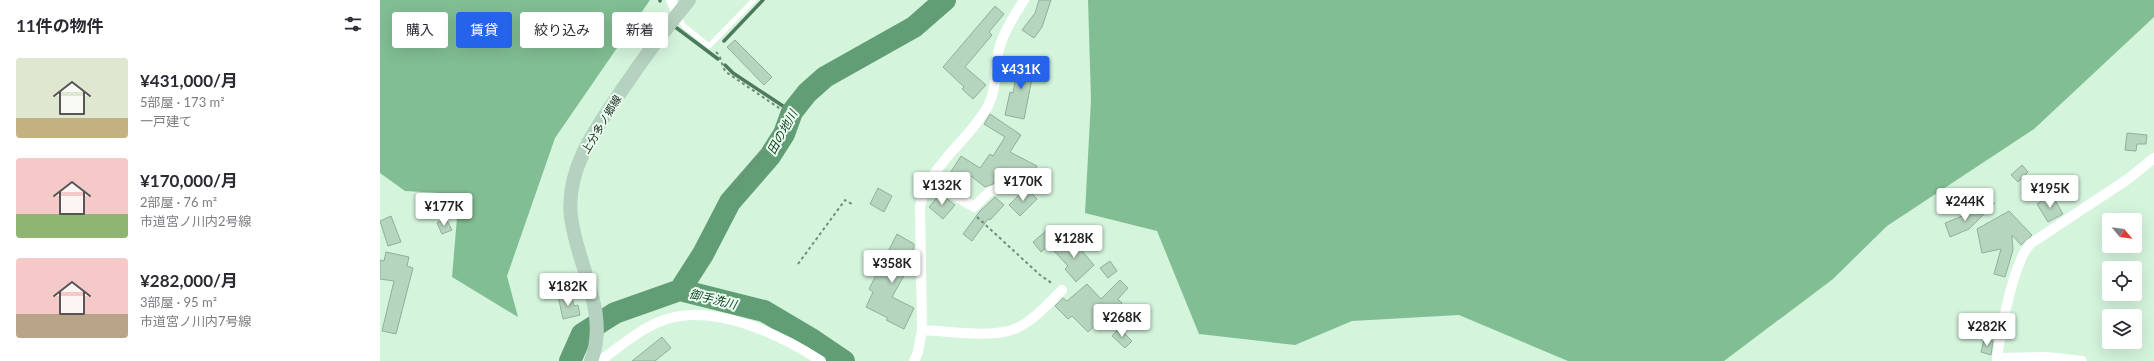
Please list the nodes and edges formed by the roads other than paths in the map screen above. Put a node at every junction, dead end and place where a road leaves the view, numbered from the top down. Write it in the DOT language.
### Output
graph roads {
  1 [pos="671,0"];
  2 [pos="689,0"];
  3 [pos="754,0"];
  4 [pos="1024,0"];
  5 [pos="677,14"];
  6 [pos="2154,158"];
  7 [pos="930,180"];
  8 [pos="1014,183"];
  9 [pos="1062,290"];
  10 [pos="922,330"];
  11 [pos="595,358"];
  12 [pos="1997,359"];
  13 [pos="821,361"];
  14 [pos="914,361"];
  15 [pos="2082,361"];
  1 -- 5 [label="street"];
  2 -- 5 [label="main road, 上分多ノ郷線"];
  3 -- 5 [label="lane"];
  4 -- 7 [label="street"];
  5 -- 11 [label="main road, 上分多ノ郷線"];
  6 -- 12 [label="street"];
  7 -- 8 [label="street"];
  7 -- 10 [label="street"];
  9 -- 10 [label="street"];
  10 -- 14 [label="street"];
  11 -- 13 [label="street"];
  12 -- 15 [label="street"];
}
